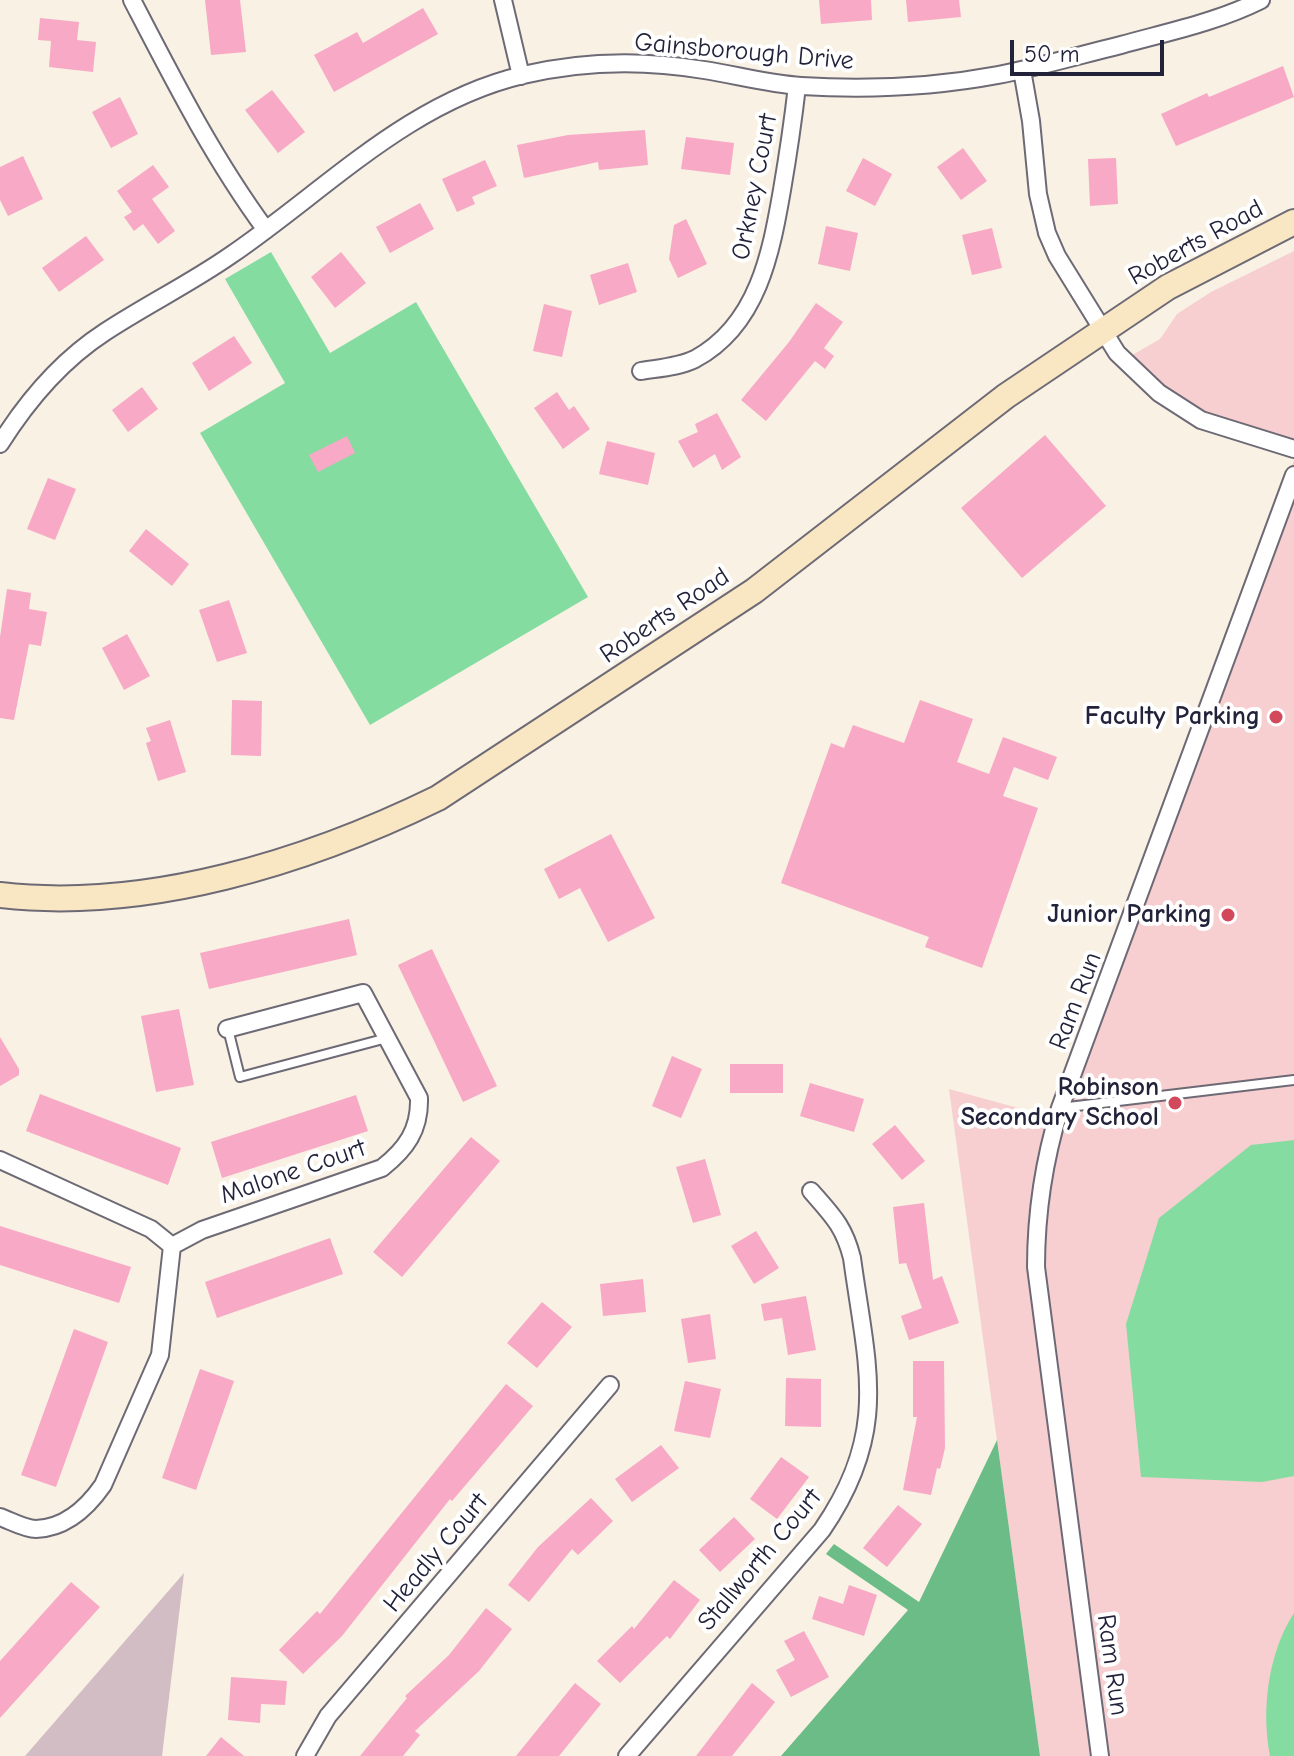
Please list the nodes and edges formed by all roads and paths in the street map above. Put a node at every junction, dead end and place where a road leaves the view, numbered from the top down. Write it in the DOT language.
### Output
graph roads {
  1 [pos="132,0"];
  2 [pos="503,0"];
  3 [pos="1261,0"];
  4 [pos="1022,70"];
  5 [pos="521,76"];
  6 [pos="797,86"];
  7 [pos="1294,222"];
  8 [pos="266,230"];
  9 [pos="1101,332"];
  10 [pos="641,371"];
  11 [pos="0,444"];
  12 [pos="1294,449"];
  13 [pos="1294,475"];
  14 [pos="0,895"];
  15 [pos="227,1029"];
  16 [pos="387,1038"];
  17 [pos="1294,1080"];
  18 [pos="1060,1108"];
  19 [pos="0,1160"];
  20 [pos="811,1191"];
  21 [pos="172,1246"];
  22 [pos="610,1385"];
  23 [pos="0,1517"];
  24 [pos="305,1756"];
  25 [pos="627,1756"];
  26 [pos="1100,1756"];
  1 -- 8 [label="street"];
  2 -- 5 [label="street"];
  3 -- 4 [label="street, Gainsborough Drive"];
  4 -- 6 [label="street, Gainsborough Drive"];
  4 -- 9 [label="street"];
  5 -- 6 [label="street, Gainsborough Drive"];
  5 -- 8 [label="street, Gainsborough Drive"];
  6 -- 10 [label="street, Orkney Court"];
  7 -- 9 [label="main road, Roberts Road"];
  8 -- 11 [label="street, Gainsborough Drive"];
  9 -- 12 [label="street"];
  9 -- 14 [label="main road, Roberts Road"];
  13 -- 18 [label="street, Ram Run"];
  15 -- 16 [label="street, Malone Court"];
  15 -- 16 [label="lane"];
  16 -- 21 [label="street, Malone Court"];
  17 -- 18 [label="lane"];
  18 -- 26 [label="street, Ram Run"];
  19 -- 21 [label="street"];
  20 -- 25 [label="street, Stallworth Court"];
  21 -- 23 [label="street"];
  22 -- 24 [label="street, Headly Court"];
}
